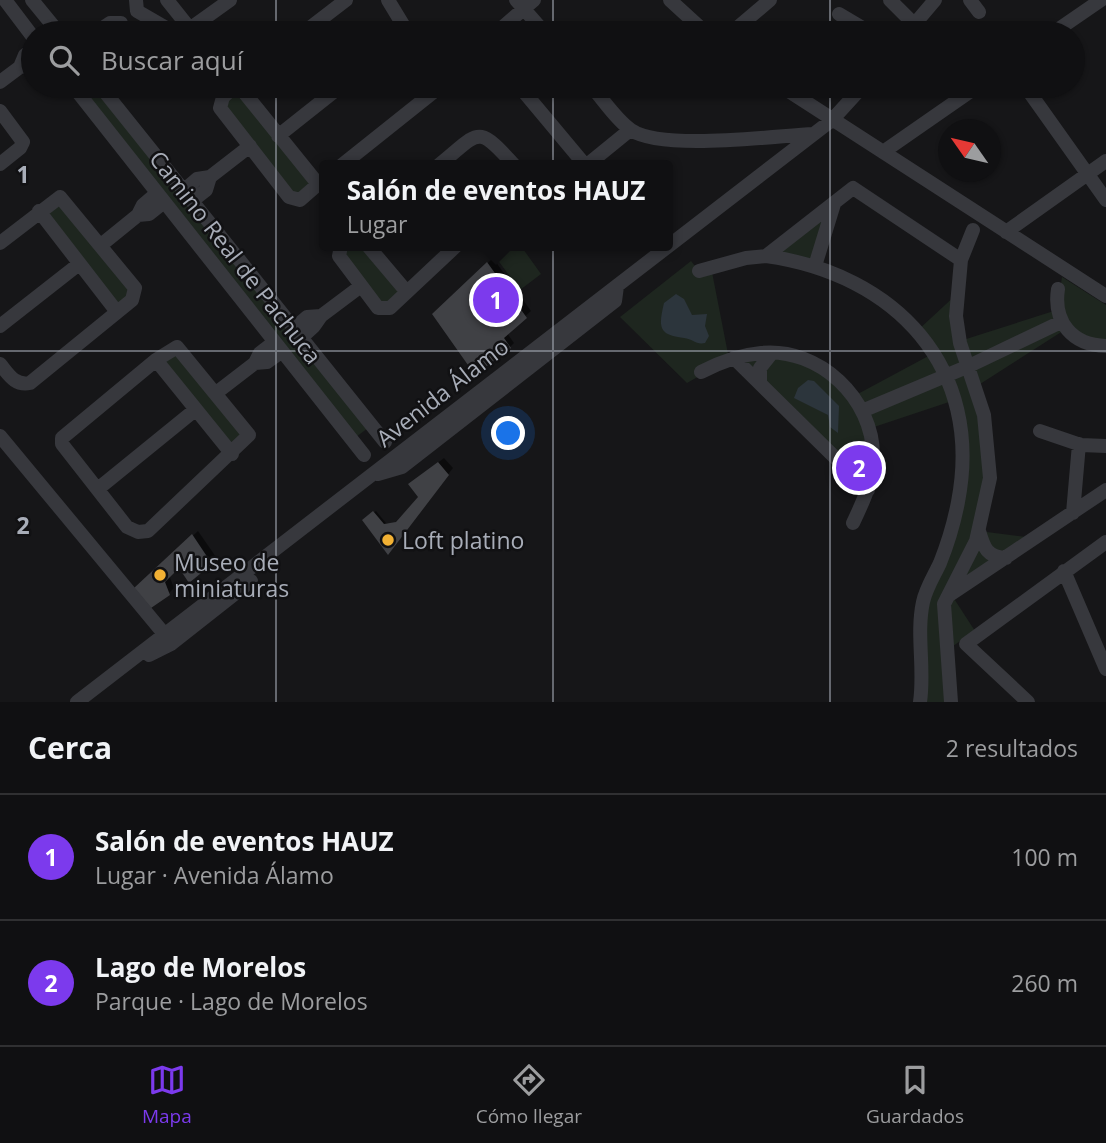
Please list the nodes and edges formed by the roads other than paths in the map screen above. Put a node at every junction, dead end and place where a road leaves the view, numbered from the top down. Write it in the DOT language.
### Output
graph roads {
  1 [pos="5,0"];
  2 [pos="32,0"];
  3 [pos="167,0"];
  4 [pos="230,0"];
  5 [pos="346,0"];
  6 [pos="388,0"];
  7 [pos="670,0"];
  8 [pos="770,0"];
  9 [pos="890,0"];
  10 [pos="1101,0"];
  11 [pos="935,2"];
  12 [pos="524,3"];
  13 [pos="137,6"];
  14 [pos="839,15"];
  15 [pos="21,21"];
  16 [pos="49,21"];
  17 [pos="124,21"];
  18 [pos="158,21"];
  19 [pos="180,21"];
  20 [pos="202,21"];
  21 [pos="319,21"];
  22 [pos="401,21"];
  23 [pos="507,21"];
  24 [pos="537,21"];
  25 [pos="693,21"];
  26 [pos="745,21"];
  27 [pos="850,21"];
  28 [pos="905,21"];
  29 [pos="918,21"];
  30 [pos="1070,21"];
  31 [pos="21,70"];
  32 [pos="0,82"];
  33 [pos="83,98"];
  34 [pos="110,98"];
  35 [pos="223,98"];
  36 [pos="247,98"];
  37 [pos="326,98"];
  38 [pos="425,98"];
  39 [pos="529,98"];
  40 [pos="602,98"];
  41 [pos="799,98"];
  42 [pos="852,98"];
  43 [pos="961,98"];
  44 [pos="1033,98"];
  45 [pos="119,110"];
  46 [pos="0,111"];
  47 [pos="832,120"];
  48 [pos="103,122"];
  49 [pos="630,130"];
  50 [pos="813,134"];
  51 [pos="278,136"];
  52 [pos="250,146"];
  53 [pos="883,152"];
  54 [pos="348,160"];
  55 [pos="445,160"];
  56 [pos="510,160"];
  57 [pos="582,160"];
  58 [pos="592,160"];
  59 [pos="1106,161"];
  60 [pos="1,162"];
  61 [pos="1087,175"];
  62 [pos="319,180"];
  63 [pos="319,184"];
  64 [pos="188,196"];
  65 [pos="160,198"];
  66 [pos="1106,201"];
  67 [pos="834,204"];
  68 [pos="39,211"];
  69 [pos="972,230"];
  70 [pos="1006,232"];
  71 [pos="0,243"];
  72 [pos="673,243"];
  73 [pos="101,245"];
  74 [pos="340,251"];
  75 [pos="372,251"];
  76 [pos="451,251"];
  77 [pos="662,251"];
  78 [pos="766,256"];
  79 [pos="237,258"];
  80 [pos="961,260"];
  81 [pos="79,264"];
  82 [pos="815,266"];
  83 [pos="699,271"];
  84 [pos="220,272"];
  85 [pos="361,286"];
  86 [pos="1058,289"];
  87 [pos="407,291"];
  88 [pos="1106,296"];
  89 [pos="117,312"];
  90 [pos="1061,321"];
  91 [pos="0,326"];
  92 [pos="297,333"];
  93 [pos="1106,346"];
  94 [pos="277,347"];
  95 [pos="772,353"];
  96 [pos="734,358"];
  97 [pos="156,360"];
  98 [pos="0,364"];
  99 [pos="969,366"];
  100 [pos="701,372"];
  101 [pos="947,375"];
  102 [pos="334,379"];
  103 [pos="760,383"];
  104 [pos="216,393"];
  105 [pos="315,394"];
  106 [pos="195,410"];
  107 [pos="862,411"];
  108 [pos="361,412"];
  109 [pos="343,428"];
  110 [pos="1040,431"];
  111 [pos="0,436"];
  112 [pos="385,442"];
  113 [pos="1079,444"];
  114 [pos="1106,446"];
  115 [pos="872,447"];
  116 [pos="232,454"];
  117 [pos="365,455"];
  118 [pos="841,463"];
  119 [pos="371,476"];
  120 [pos="99,488"];
  121 [pos="867,490"];
  122 [pos="1106,490"];
  123 [pos="1073,513"];
  124 [pos="853,523"];
  125 [pos="979,531"];
  126 [pos="1106,542"];
  127 [pos="1006,558"];
  128 [pos="1064,571"];
  129 [pos="947,597"];
  130 [pos="165,635"];
  131 [pos="1106,669"];
  132 [pos="114,674"];
  133 [pos="77,702"];
  134 [pos="920,702"];
  135 [pos="951,702"];
  136 [pos="1028,702"];
  1 -- 15 [label="street"];
  2 -- 16 [label="street"];
  3 -- 19 [label="street"];
  4 -- 20 [label="street"];
  5 -- 21 [label="street"];
  6 -- 22 [label="street"];
  7 -- 25 [label="street"];
  8 -- 26 [label="street"];
  9 -- 28 [label="street"];
  10 -- 30 [label="street"];
  11 -- 29 [label="street"];
  12 -- 23 [label="street"];
  12 -- 24 [label="street"];
  13 -- 17 [label="street"];
  13 -- 18 [label="street"];
  14 -- 27 [label="street"];
  31 -- 32 [label="street"];
  33 -- 48 [label="street, Camino Real de Pachuca"];
  34 -- 45 [label="street, Camino Real de Pachuca"];
  35 -- 52 [label="street"];
  36 -- 51 [label="street"];
  37 -- 51 [label="street"];
  38 -- 54 [label="street"];
  39 -- 57 [label="street"];
  40 -- 49 [label="street"];
  41 -- 47 [label="street"];
  42 -- 47 [label="street, Avenida Álamo"];
  43 -- 53 [label="street"];
  44 -- 61 [label="street"];
  45 -- 48 [label="street"];
  45 -- 64 [label="street, Camino Real de Pachuca"];
  46 -- 60 [label="street"];
  47 -- 50 [label="street, Avenida Álamo"];
  47 -- 53 [label="street"];
  48 -- 65 [label="street, Camino Real de Pachuca"];
  49 -- 50 [label="street"];
  49 -- 58 [label="street"];
  50 -- 72 [label="street, Avenida Álamo"];
  51 -- 62 [label="street"];
  52 -- 63 [label="street"];
  52 -- 64 [label="street"];
  53 -- 70 [label="street"];
  55 -- 56 [label="street"];
  59 -- 61 [label="street"];
  61 -- 66 [label="street"];
  61 -- 70 [label="street"];
  64 -- 79 [label="street, Camino Real de Pachuca"];
  65 -- 73 [label="street"];
  65 -- 84 [label="street, Camino Real de Pachuca"];
  67 -- 78 [label="street"];
  67 -- 80 [label="street"];
  67 -- 82 [label="street"];
  68 -- 71 [label="street"];
  68 -- 73 [label="street"];
  68 -- 81 [label="street"];
  69 -- 80 [label="street"];
  70 -- 88 [label="street"];
  73 -- 89 [label="street"];
  74 -- 85 [label="street"];
  75 -- 87 [label="street"];
  76 -- 87 [label="street"];
  77 -- 119 [label="street, Avenida Álamo"];
  78 -- 82 [label="street"];
  78 -- 83 [label="street"];
  79 -- 84 [label="street"];
  79 -- 92 [label="street, Camino Real de Pachuca"];
  80 -- 99 [label="street"];
  81 -- 89 [label="street"];
  81 -- 91 [label="street"];
  82 -- 101 [label="street"];
  84 -- 94 [label="street, Camino Real de Pachuca"];
  85 -- 87 [label="street"];
  85 -- 92 [label="street"];
  86 -- 90 [label="street"];
  89 -- 98 [label="street"];
  90 -- 93 [label="street"];
  90 -- 99 [label="street"];
  92 -- 102 [label="street, Camino Real de Pachuca"];
  94 -- 104 [label="street"];
  94 -- 105 [label="street, Camino Real de Pachuca"];
  95 -- 96 [label="street"];
  95 -- 103 [label="street"];
  95 -- 107 [label="street"];
  96 -- 100 [label="street"];
  96 -- 103 [label="street"];
  97 -- 104 [label="street"];
  97 -- 106 [label="street"];
  97 -- 120 [label="street"];
  99 -- 101 [label="street"];
  99 -- 125 [label="street"];
  101 -- 107 [label="street"];
  101 -- 134 [label="street"];
  102 -- 105 [label="street"];
  102 -- 108 [label="street, Camino Real de Pachuca"];
  103 -- 118 [label="street"];
  104 -- 116 [label="street"];
  105 -- 109 [label="street, Camino Real de Pachuca"];
  106 -- 116 [label="street"];
  106 -- 120 [label="street"];
  107 -- 115 [label="street"];
  108 -- 109 [label="street"];
  108 -- 112 [label="street, Camino Real de Pachuca"];
  109 -- 117 [label="street, Camino Real de Pachuca"];
  110 -- 113 [label="street"];
  111 -- 130 [label="street"];
  113 -- 114 [label="street"];
  113 -- 123 [label="street"];
  115 -- 118 [label="street"];
  115 -- 121 [label="street"];
  116 -- 120 [label="street"];
  118 -- 121 [label="street"];
  119 -- 130 [label="street, Avenida Álamo"];
  119 -- 132 [label="street"];
  121 -- 124 [label="street"];
  122 -- 123 [label="street"];
  123 -- 127 [label="street"];
  125 -- 127 [label="street"];
  125 -- 129 [label="street"];
  126 -- 128 [label="street"];
  127 -- 129 [label="street"];
  128 -- 131 [label="street"];
  128 -- 136 [label="street"];
  129 -- 135 [label="street"];
  130 -- 132 [label="street, Avenida Álamo"];
  132 -- 133 [label="street, Avenida Álamo"];
}
